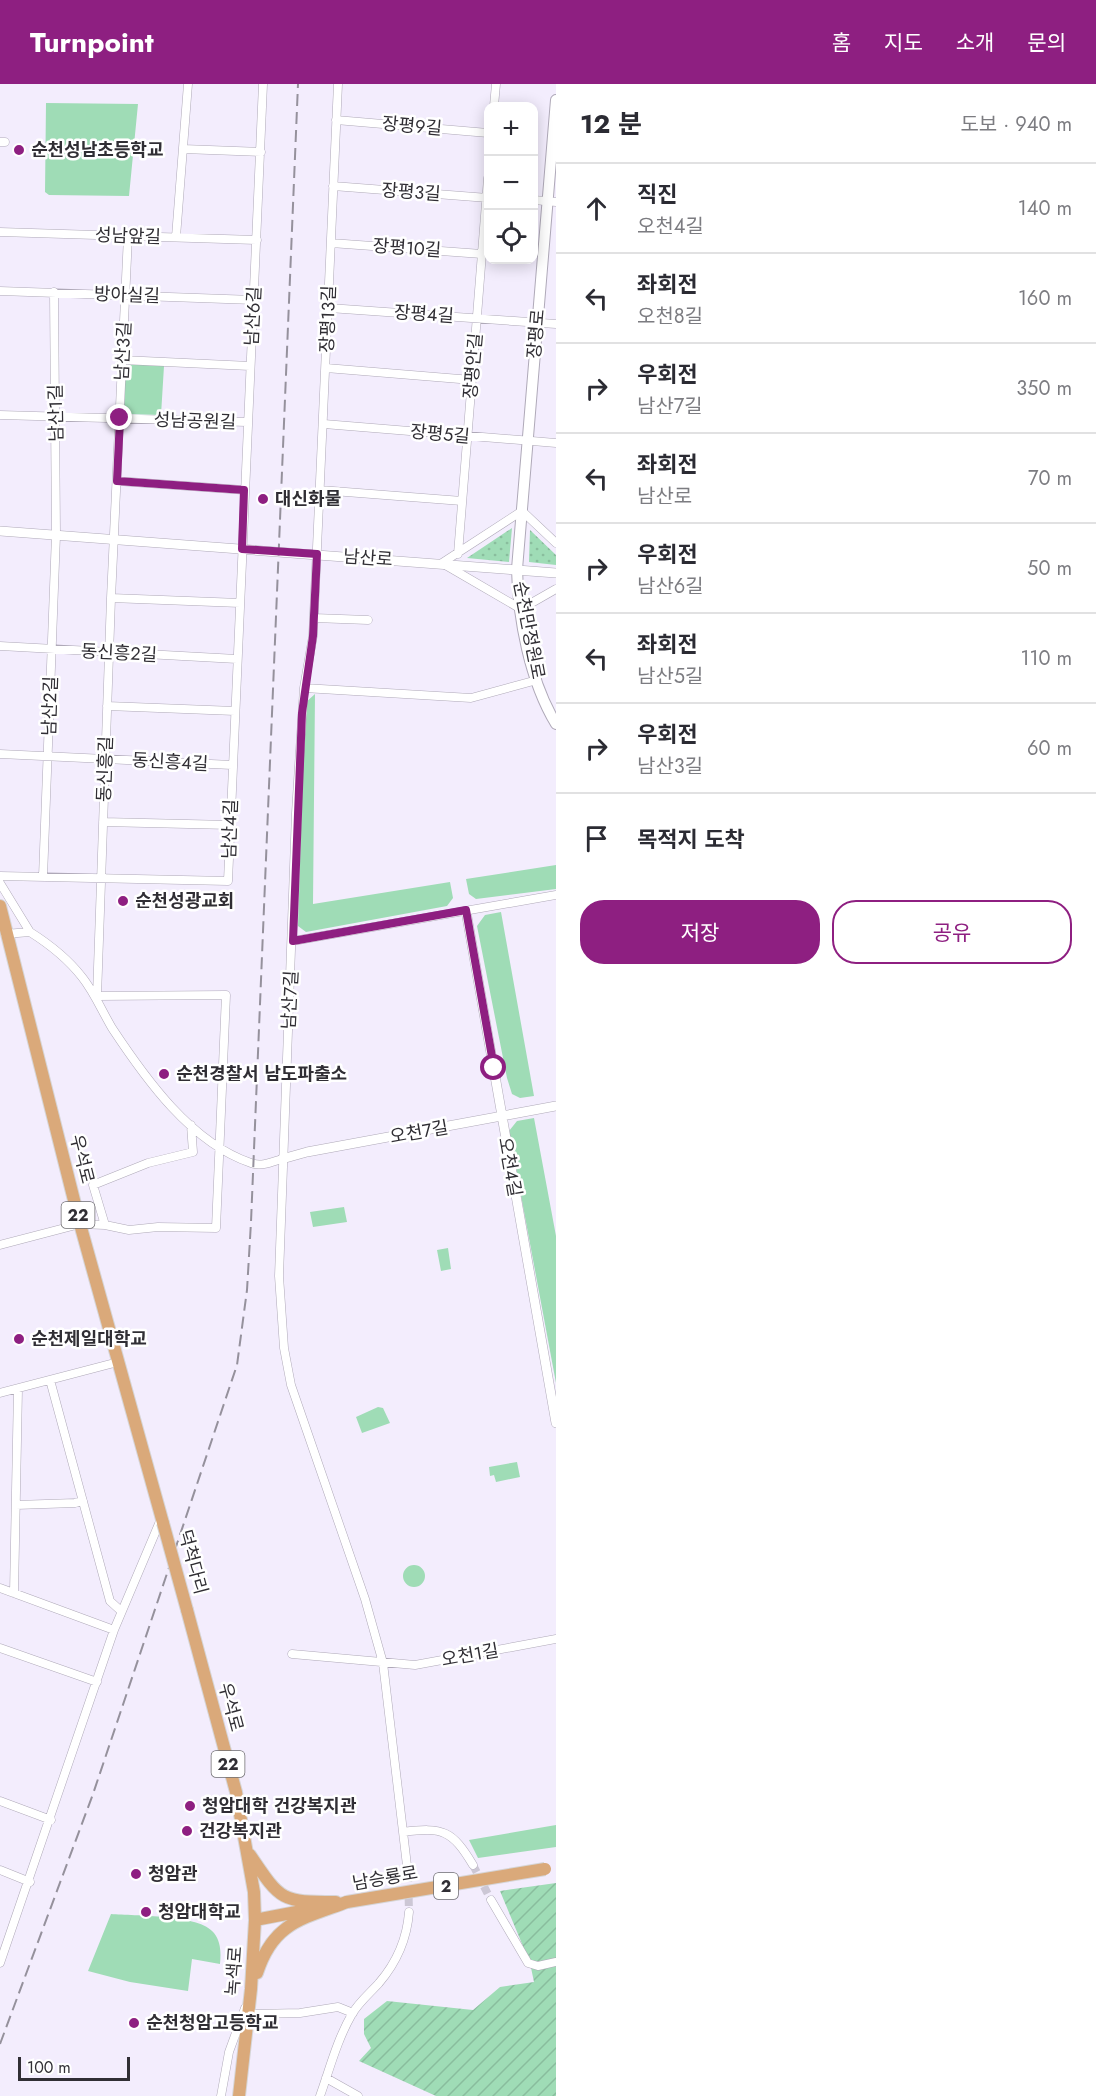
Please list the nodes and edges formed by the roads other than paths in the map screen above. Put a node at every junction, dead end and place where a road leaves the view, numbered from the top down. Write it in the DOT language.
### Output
graph roads {
  1 [pos="188,84"];
  2 [pos="263,84"];
  3 [pos="338,84"];
  4 [pos="496,84"];
  5 [pos="556,100"];
  6 [pos="494,102"];
  7 [pos="336,120"];
  8 [pos="484,133"];
  9 [pos="183,149"];
  10 [pos="261,152"];
  11 [pos="333,186"];
  12 [pos="484,198"];
  13 [pos="551,202"];
  14 [pos="487,210"];
  15 [pos="0,232"];
  16 [pos="128,236"];
  17 [pos="176,237"];
  18 [pos="257,240"];
  19 [pos="331,243"];
  20 [pos="482,254"];
  21 [pos="0,291"];
  22 [pos="54,292"];
  23 [pos="125,295"];
  24 [pos="254,300"];
  25 [pos="329,308"];
  26 [pos="477,318"];
  27 [pos="537,322"];
  28 [pos="556,324"];
  29 [pos="122,360"];
  30 [pos="250,366"];
  31 [pos="326,368"];
  32 [pos="472,380"];
  33 [pos="0,415"];
  34 [pos="56,416"];
  35 [pos="120,418"];
  36 [pos="247,422"];
  37 [pos="324,424"];
  38 [pos="467,436"];
  39 [pos="527,441"];
  40 [pos="556,443"];
  41 [pos="117,481"];
  42 [pos="244,490"];
  43 [pos="320,490"];
  44 [pos="462,501"];
  45 [pos="522,511"];
  46 [pos="0,531"];
  47 [pos="56,535"];
  48 [pos="115,539"];
  49 [pos="556,543"];
  50 [pos="242,549"];
  51 [pos="317,554"];
  52 [pos="458,554"];
  53 [pos="442,563"];
  54 [pos="517,569"];
  55 [pos="556,573"];
  56 [pos="556,589"];
  57 [pos="111,598"];
  58 [pos="240,603"];
  59 [pos="521,609"];
  60 [pos="314,618"];
  61 [pos="368,620"];
  62 [pos="0,646"];
  63 [pos="52,650"];
  64 [pos="109,653"];
  65 [pos="237,659"];
  66 [pos="537,680"];
  67 [pos="304,688"];
  68 [pos="107,706"];
  69 [pos="235,711"];
  70 [pos="556,724"];
  71 [pos="0,754"];
  72 [pos="48,756"];
  73 [pos="105,758"];
  74 [pos="232,765"];
  75 [pos="103,822"];
  76 [pos="230,825"];
  77 [pos="0,876"];
  78 [pos="43,877"];
  79 [pos="100,878"];
  80 [pos="0,883"];
  81 [pos="556,895"];
  82 [pos="0,906"];
  83 [pos="466,910"];
  84 [pos="30,932"];
  85 [pos="6,934"];
  86 [pos="293,941"];
  87 [pos="96,996"];
  88 [pos="556,1107"];
  89 [pos="501,1117"];
  90 [pos="191,1125"];
  91 [pos="218,1146"];
  92 [pos="282,1159"];
  93 [pos="80,1224"];
  94 [pos="105,1225"];
  95 [pos="0,1245"];
  96 [pos="118,1362"];
  97 [pos="50,1380"];
  98 [pos="18,1389"];
  99 [pos="0,1394"];
  100 [pos="554,1404"];
  101 [pos="556,1423"];
  102 [pos="83,1500"];
  103 [pos="16,1505"];
  104 [pos="162,1520"];
  105 [pos="0,1588"];
  106 [pos="14,1593"];
  107 [pos="121,1611"];
  108 [pos="187,1611"];
  109 [pos="114,1630"];
  110 [pos="556,1639"];
  111 [pos="0,1648"];
  112 [pos="292,1654"];
  113 [pos="383,1663"];
  114 [pos="97,1682"];
  115 [pos="0,1801"];
  116 [pos="51,1820"];
  117 [pos="403,1832"];
  118 [pos="247,1851"];
  119 [pos="472,1865"];
  120 [pos="550,1868"];
  121 [pos="0,1870"];
  122 [pos="408,1874"];
  123 [pos="30,1881"];
  124 [pos="490,1900"];
  125 [pos="347,1902"];
  126 [pos="409,1912"];
  127 [pos="255,1920"];
  128 [pos="556,1962"];
  129 [pos="0,1963"];
  130 [pos="251,1989"];
  131 [pos="353,2013"];
  132 [pos="249,2014"];
  133 [pos="326,2078"];
  134 [pos="220,2096"];
  135 [pos="239,2096"];
  136 [pos="320,2096"];
  137 [pos="358,2096"];
  1 -- 9 [label="street"];
  2 -- 10 [label="street, 남산6길"];
  3 -- 7 [label="street, 장평13길"];
  4 -- 6 [label="street"];
  5 -- 13 [label="main road, 장평로"];
  7 -- 8 [label="street, 장평9길"];
  7 -- 11 [label="street, 장평13길"];
  9 -- 10 [label="street"];
  9 -- 17 [label="street"];
  10 -- 18 [label="street, 남산6길"];
  11 -- 12 [label="street, 장평3길"];
  11 -- 19 [label="street, 장평13길"];
  13 -- 27 [label="main road, 장평로"];
  14 -- 20 [label="street, 장평안길"];
  15 -- 16 [label="street, 성남앞길"];
  16 -- 17 [label="street, 성남앞길"];
  16 -- 23 [label="street, 남산3길"];
  17 -- 18 [label="street, 성남앞길"];
  18 -- 24 [label="street, 남산6길"];
  19 -- 20 [label="street, 장평10길"];
  19 -- 25 [label="street, 장평13길"];
  20 -- 26 [label="street, 장평안길"];
  21 -- 22 [label="street, 방아실길"];
  22 -- 23 [label="street, 방아실길"];
  22 -- 34 [label="street, 남산1길"];
  23 -- 24 [label="street, 방아실길"];
  23 -- 29 [label="street, 남산3길"];
  24 -- 30 [label="street, 남산6길"];
  25 -- 26 [label="street, 장평4길"];
  25 -- 31 [label="street, 장평13길"];
  26 -- 27 [label="street, 장평4길"];
  26 -- 32 [label="street, 장평안길"];
  27 -- 28 [label="street, 장평4길"];
  27 -- 39 [label="main road, 장평로"];
  29 -- 30 [label="street"];
  29 -- 35 [label="street, 남산3길"];
  30 -- 36 [label="street, 남산6길"];
  31 -- 32 [label="street"];
  31 -- 37 [label="street, 장평13길"];
  32 -- 38 [label="street, 장평안길"];
  33 -- 34 [label="street, 성남공원길"];
  34 -- 35 [label="street, 성남공원길"];
  34 -- 47 [label="street, 남산1길"];
  35 -- 36 [label="street, 성남공원길"];
  35 -- 41 [label="street, 남산3길"];
  36 -- 42 [label="street, 남산6길"];
  37 -- 38 [label="street, 장평5길"];
  37 -- 43 [label="street, 장평13길"];
  38 -- 39 [label="street, 장평5길"];
  38 -- 44 [label="street, 장평안길"];
  39 -- 40 [label="street, 장평5길"];
  39 -- 45 [label="main road, 장평로"];
  41 -- 42 [label="street"];
  41 -- 48 [label="street, 남산3길"];
  42 -- 50 [label="street, 남산6길"];
  43 -- 44 [label="street"];
  43 -- 51 [label="street, 장평13길"];
  44 -- 52 [label="street, 장평안길"];
  45 -- 49 [label="street"];
  45 -- 52 [label="street"];
  45 -- 54 [label="main road, 장평로"];
  46 -- 47 [label="street, 남산로"];
  47 -- 48 [label="street, 남산로"];
  47 -- 63 [label="street, 남산2길"];
  48 -- 50 [label="street, 남산로"];
  48 -- 57 [label="street, 동신흥길"];
  50 -- 51 [label="street, 남산로"];
  50 -- 58 [label="street, 남산4길"];
  51 -- 53 [label="street, 남산로"];
  51 -- 60 [label="street, 남산7길"];
  52 -- 53 [label="street"];
  53 -- 54 [label="street, 남산로"];
  53 -- 59 [label="street"];
  54 -- 55 [label="street, 남산로"];
  54 -- 59 [label="main road, 순천만정원로"];
  56 -- 59 [label="street"];
  57 -- 58 [label="street"];
  57 -- 64 [label="street, 동신흥길"];
  58 -- 65 [label="street, 남산4길"];
  59 -- 66 [label="main road, 순천만정원로"];
  60 -- 61 [label="street"];
  60 -- 67 [label="street, 남산7길"];
  62 -- 63 [label="street, 동신흥2길"];
  63 -- 64 [label="street, 동신흥2길"];
  63 -- 72 [label="street, 남산2길"];
  64 -- 65 [label="street, 동신흥2길"];
  64 -- 68 [label="street, 동신흥길"];
  65 -- 69 [label="street, 남산4길"];
  66 -- 67 [label="street"];
  66 -- 70 [label="main road, 순천만정원로"];
  67 -- 86 [label="street, 남산7길"];
  68 -- 69 [label="street"];
  68 -- 73 [label="street, 동신흥길"];
  69 -- 74 [label="street, 남산4길"];
  71 -- 72 [label="street, 동신흥4길"];
  72 -- 73 [label="street, 동신흥4길"];
  72 -- 78 [label="street, 남산2길"];
  73 -- 74 [label="street, 동신흥4길"];
  73 -- 75 [label="street, 동신흥길"];
  74 -- 76 [label="street, 남산4길"];
  75 -- 76 [label="street"];
  75 -- 79 [label="street, 동신흥길"];
  76 -- 79 [label="street, 남산4길"];
  77 -- 78 [label="street, 남산4길"];
  78 -- 79 [label="street, 남산4길"];
  79 -- 87 [label="street, 동신흥길"];
  80 -- 84 [label="street"];
  81 -- 83 [label="street"];
  82 -- 85 [label="main road, 우석로 / 22"];
  83 -- 86 [label="street"];
  83 -- 89 [label="street, 오천4길"];
  84 -- 85 [label="street"];
  84 -- 87 [label="street"];
  85 -- 93 [label="main road, 우석로 / 22"];
  86 -- 92 [label="street, 남산7길"];
  87 -- 90 [label="street"];
  87 -- 91 [label="street"];
  88 -- 89 [label="street, 오천7길"];
  89 -- 92 [label="street, 오천7길"];
  89 -- 100 [label="street, 오천4길"];
  90 -- 91 [label="street"];
  90 -- 94 [label="street"];
  91 -- 92 [label="street"];
  91 -- 94 [label="street"];
  92 -- 113 [label="street, 남산7길"];
  93 -- 94 [label="street"];
  93 -- 95 [label="street"];
  93 -- 96 [label="main road, 우석로 / 22"];
  96 -- 97 [label="street"];
  96 -- 104 [label="main road, 우석로 / 22"];
  97 -- 98 [label="street"];
  97 -- 102 [label="street"];
  98 -- 99 [label="street"];
  98 -- 103 [label="street"];
  100 -- 101 [label="street, 오천4길"];
  102 -- 103 [label="street"];
  102 -- 107 [label="street"];
  103 -- 106 [label="street"];
  104 -- 107 [label="street"];
  104 -- 108 [label="main road, 덕척다리 / 22, bridge"];
  105 -- 106 [label="street"];
  106 -- 109 [label="street"];
  107 -- 109 [label="street"];
  108 -- 118 [label="main road, 우석로 / 22"];
  109 -- 114 [label="street"];
  110 -- 113 [label="street, 오천1길"];
  111 -- 114 [label="street"];
  112 -- 113 [label="street, 오천1길"];
  113 -- 117 [label="street, 남산7길"];
  114 -- 116 [label="street"];
  115 -- 116 [label="street"];
  116 -- 123 [label="street"];
  117 -- 119 [label="street"];
  117 -- 122 [label="street, 남산7길"];
  118 -- 125 [label="main road"];
  118 -- 127 [label="main road, 우석로 / 22"];
  120 -- 125 [label="main road, 남승룡로 / 2, bridge"];
  121 -- 123 [label="street"];
  123 -- 129 [label="street"];
  124 -- 128 [label="street"];
  125 -- 127 [label="main road, 남승룡로 / 2"];
  125 -- 130 [label="main road"];
  126 -- 131 [label="street"];
  127 -- 130 [label="main road, 녹색로"];
  130 -- 132 [label="main road, 녹색로"];
  130 -- 134 [label="street"];
  131 -- 132 [label="street"];
  131 -- 133 [label="street"];
  132 -- 135 [label="main road, 녹색로"];
  133 -- 136 [label="street"];
  133 -- 137 [label="street"];
}
